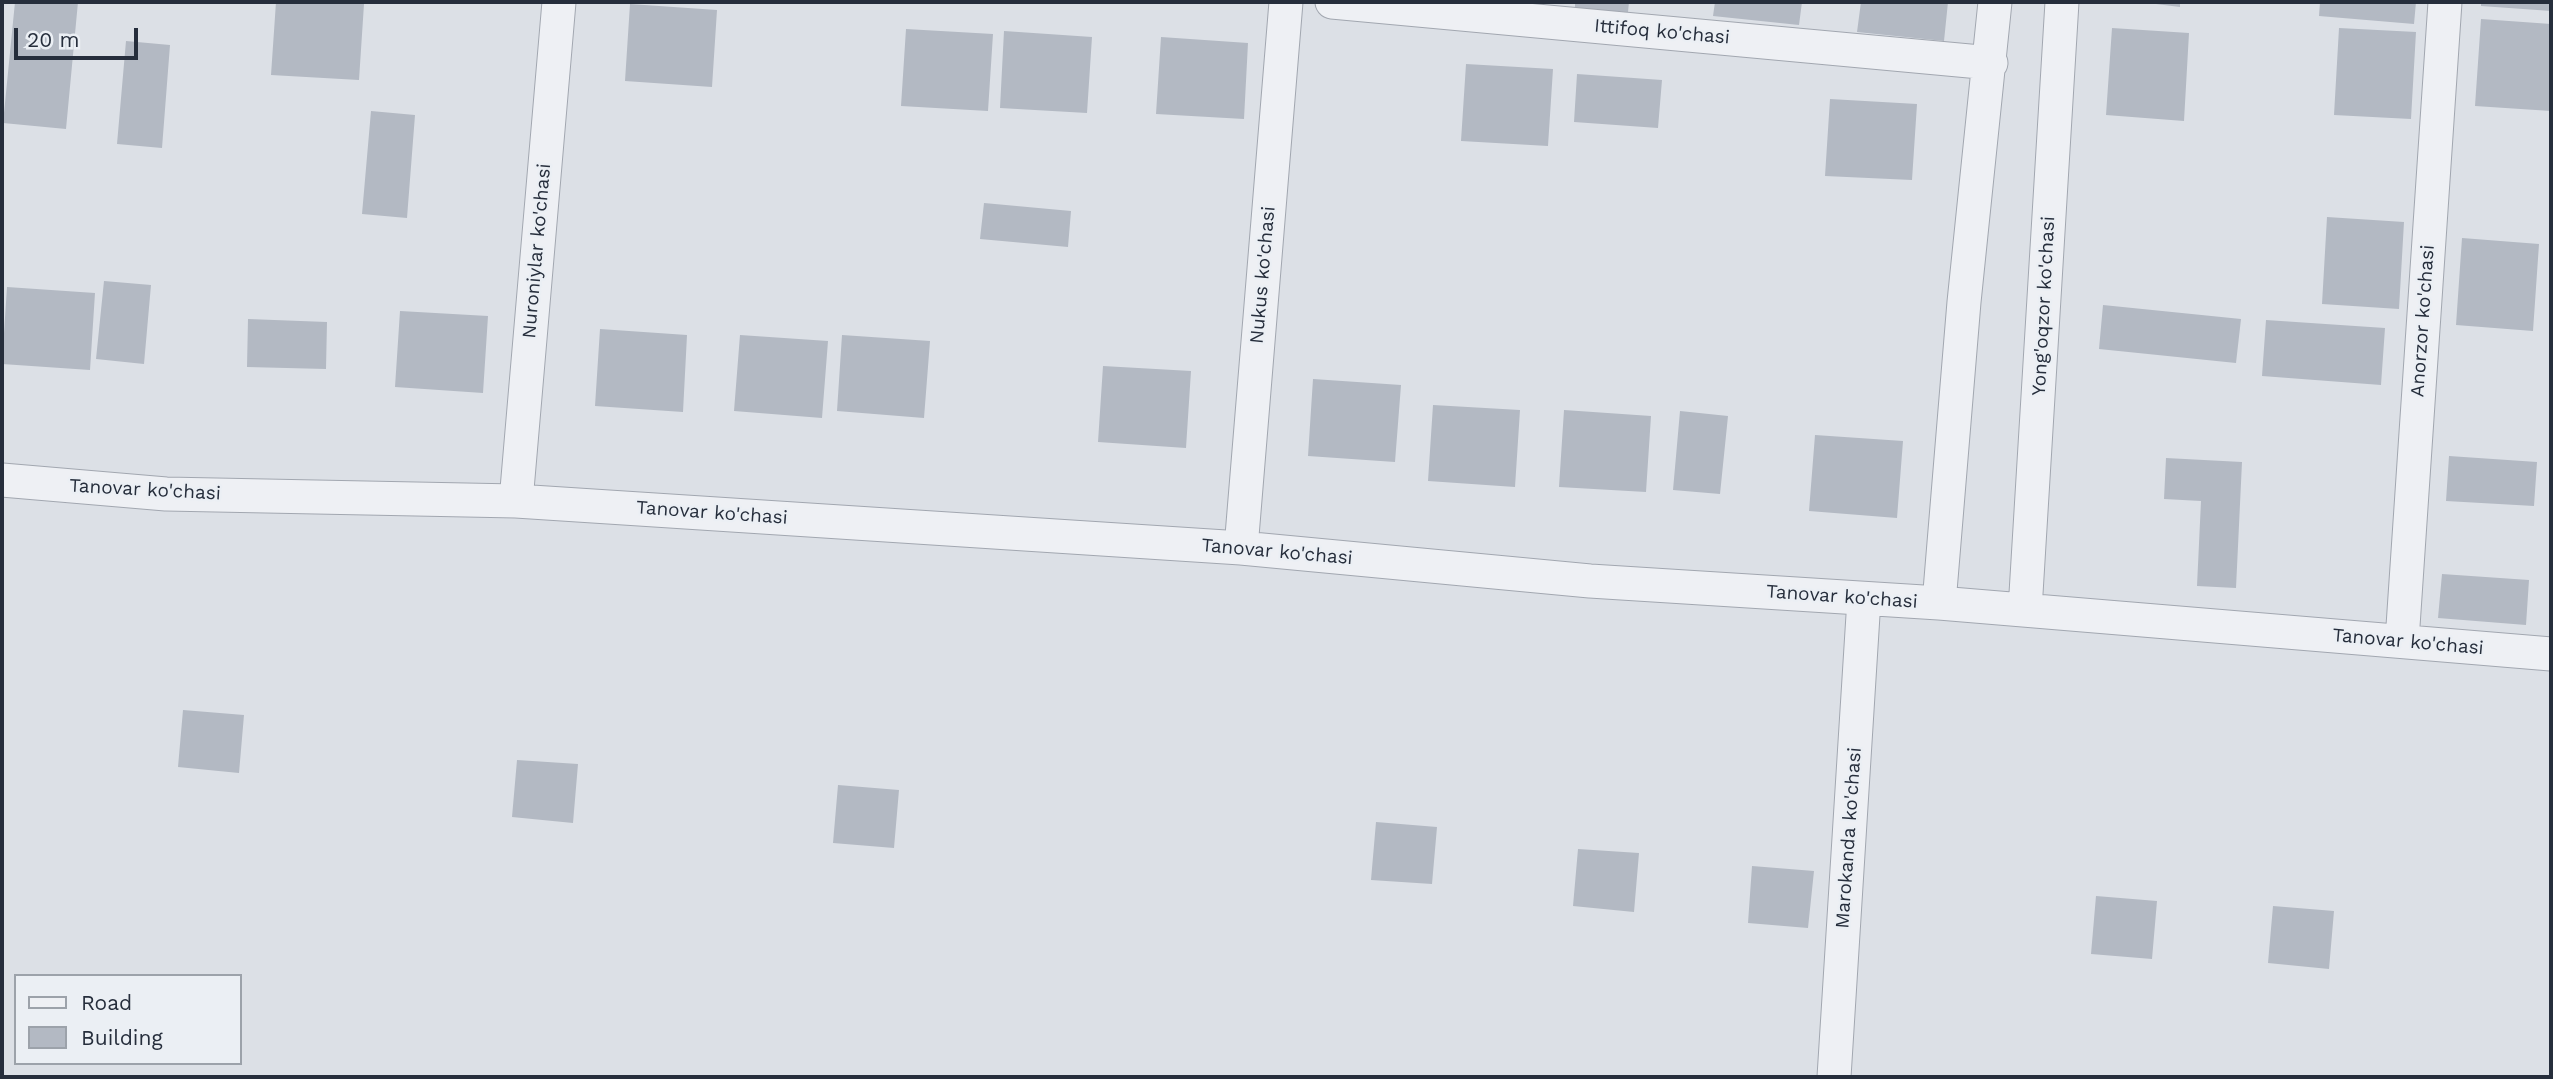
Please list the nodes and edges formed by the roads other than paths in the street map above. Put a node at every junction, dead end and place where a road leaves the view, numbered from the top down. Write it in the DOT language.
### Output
graph roads {
  1 [pos="559,2"];
  2 [pos="1286,2"];
  3 [pos="1332,2"];
  4 [pos="1996,2"];
  5 [pos="2062,2"];
  6 [pos="2445,2"];
  7 [pos="1992,63"];
  8 [pos="2,480"];
  9 [pos="516,500"];
  10 [pos="1241,548"];
  11 [pos="1864,599"];
  12 [pos="1939,603"];
  13 [pos="2025,610"];
  14 [pos="2402,641"];
  15 [pos="2551,654"];
  16 [pos="1834,1077"];
  1 -- 9 [label="street, Nuroniylar ko'chasi"];
  2 -- 10 [label="street, Nukus ko'chasi"];
  3 -- 7 [label="street, Ittifoq ko'chasi"];
  4 -- 7 [label="street"];
  5 -- 13 [label="street, Yong'oqzor ko'chasi"];
  6 -- 14 [label="street, Anorzor ko'chasi"];
  7 -- 12 [label="street"];
  8 -- 9 [label="street, Tanovar ko'chasi"];
  9 -- 10 [label="street, Tanovar ko'chasi"];
  10 -- 11 [label="street, Tanovar ko'chasi"];
  11 -- 12 [label="street, Tanovar ko'chasi"];
  11 -- 16 [label="street, Marokanda ko'chasi"];
  12 -- 13 [label="street, Tanovar ko'chasi"];
  13 -- 14 [label="street, Tanovar ko'chasi"];
  14 -- 15 [label="street, Tanovar ko'chasi"];
}
